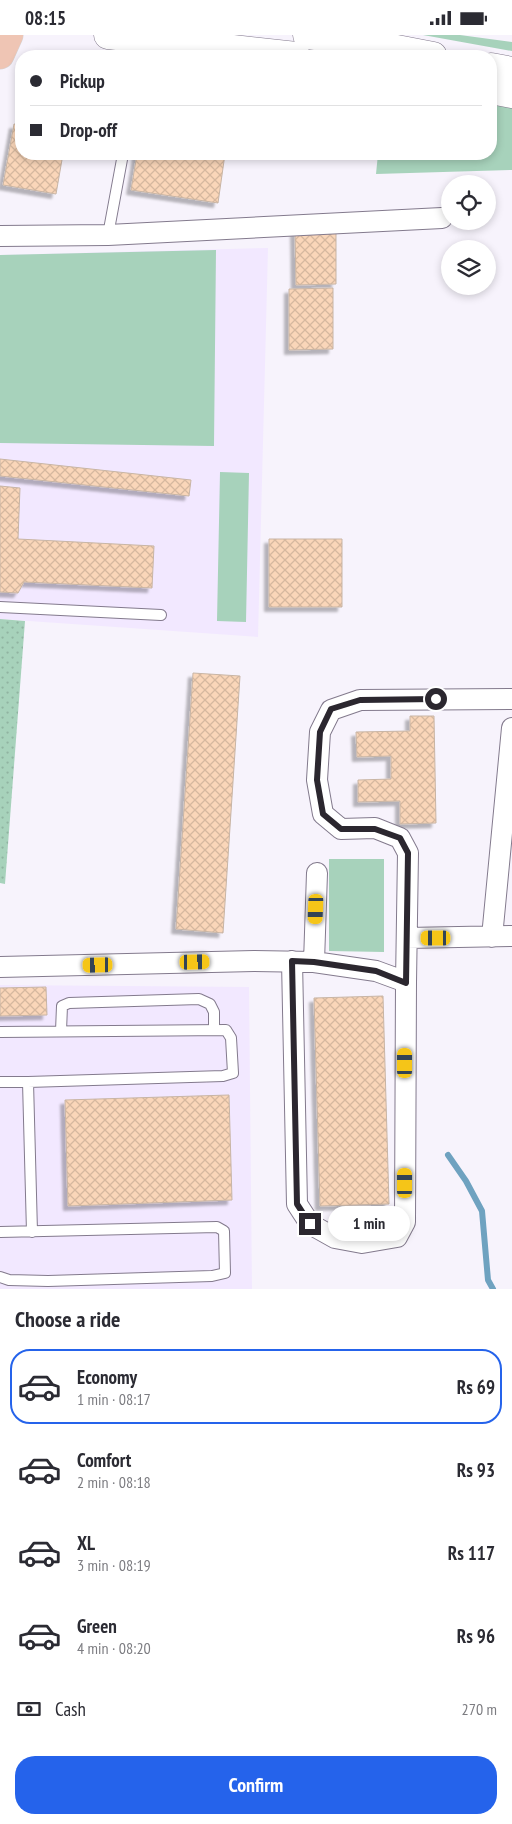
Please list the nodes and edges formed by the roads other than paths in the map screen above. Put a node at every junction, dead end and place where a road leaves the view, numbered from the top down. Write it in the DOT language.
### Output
graph roads {
  1 [pos="9,35"];
  2 [pos="108,35"];
  3 [pos="307,35"];
  4 [pos="242,50"];
  5 [pos="400,50"];
  6 [pos="0,55"];
  7 [pos="497,68"];
  8 [pos="512,71"];
  9 [pos="497,91"];
  10 [pos="512,94"];
  11 [pos="122,160"];
  12 [pos="441,218"];
  13 [pos="108,235"];
  14 [pos="0,236"];
  15 [pos="0,607"];
  16 [pos="160,615"];
  17 [pos="512,699"];
  18 [pos="512,728"];
  19 [pos="317,873"];
  20 [pos="492,937"];
  21 [pos="512,937"];
  22 [pos="407,938"];
  23 [pos="292,961"];
  24 [pos="314,962"];
  25 [pos="0,967"];
  26 [pos="406,983"];
  27 [pos="214,1030"];
  28 [pos="60,1031"];
  29 [pos="0,1032"];
  30 [pos="0,1082"];
  31 [pos="28,1082"];
  32 [pos="0,1232"];
  33 [pos="32,1232"];
  34 [pos="0,1277"];
  1 -- 6 [label="main road"];
  2 -- 4 [label="street"];
  3 -- 5 [label="street"];
  7 -- 8 [label="street"];
  9 -- 10 [label="street"];
  11 -- 13 [label="lane"];
  12 -- 13 [label="street"];
  13 -- 14 [label="street"];
  15 -- 16 [label="lane"];
  17 -- 22 [label="street"];
  18 -- 20 [label="street"];
  19 -- 24 [label="street"];
  20 -- 21 [label="street"];
  20 -- 22 [label="street"];
  22 -- 26 [label="street"];
  23 -- 24 [label="street"];
  23 -- 25 [label="street"];
  23 -- 26 [label="street"];
  24 -- 26 [label="street"];
  27 -- 28 [label="lane"];
  27 -- 28 [label="lane"];
  27 -- 31 [label="lane"];
  28 -- 29 [label="lane"];
  30 -- 31 [label="lane"];
  31 -- 33 [label="lane"];
  32 -- 33 [label="lane"];
  33 -- 34 [label="lane"];
}
